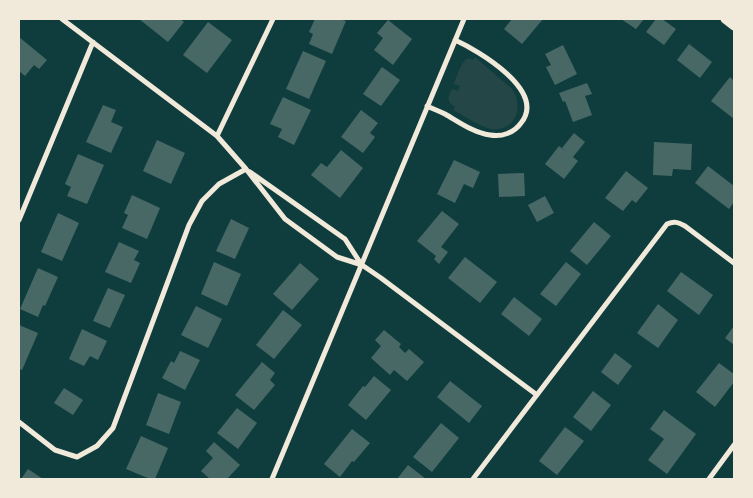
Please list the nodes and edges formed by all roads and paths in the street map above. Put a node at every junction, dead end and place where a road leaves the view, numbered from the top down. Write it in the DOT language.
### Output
graph roads {
  1 [pos="62,19"];
  2 [pos="273,19"];
  3 [pos="464,19"];
  4 [pos="725,19"];
  5 [pos="734,26"];
  6 [pos="455,40"];
  7 [pos="93,42"];
  8 [pos="427,106"];
  9 [pos="217,136"];
  10 [pos="246,168"];
  11 [pos="19,200"];
  12 [pos="25,205"];
  13 [pos="19,220"];
  14 [pos="734,263"];
  15 [pos="362,265"];
  16 [pos="537,395"];
  17 [pos="19,422"];
  18 [pos="734,445"];
  19 [pos="272,479"];
  20 [pos="473,479"];
  21 [pos="708,479"];
  1 -- 7 [label="street"];
  2 -- 9 [label="street"];
  3 -- 6 [label="street"];
  4 -- 5 [label="street"];
  6 -- 8 [label="street"];
  6 -- 8 [label="street"];
  7 -- 9 [label="street"];
  7 -- 12 [label="street"];
  8 -- 15 [label="street"];
  9 -- 10 [label="street"];
  10 -- 15 [label="street"];
  10 -- 15 [label="street"];
  10 -- 17 [label="street"];
  11 -- 12 [label="street"];
  12 -- 13 [label="street"];
  14 -- 16 [label="street"];
  15 -- 16 [label="street"];
  15 -- 19 [label="street"];
  16 -- 20 [label="street"];
  18 -- 21 [label="street"];
}
